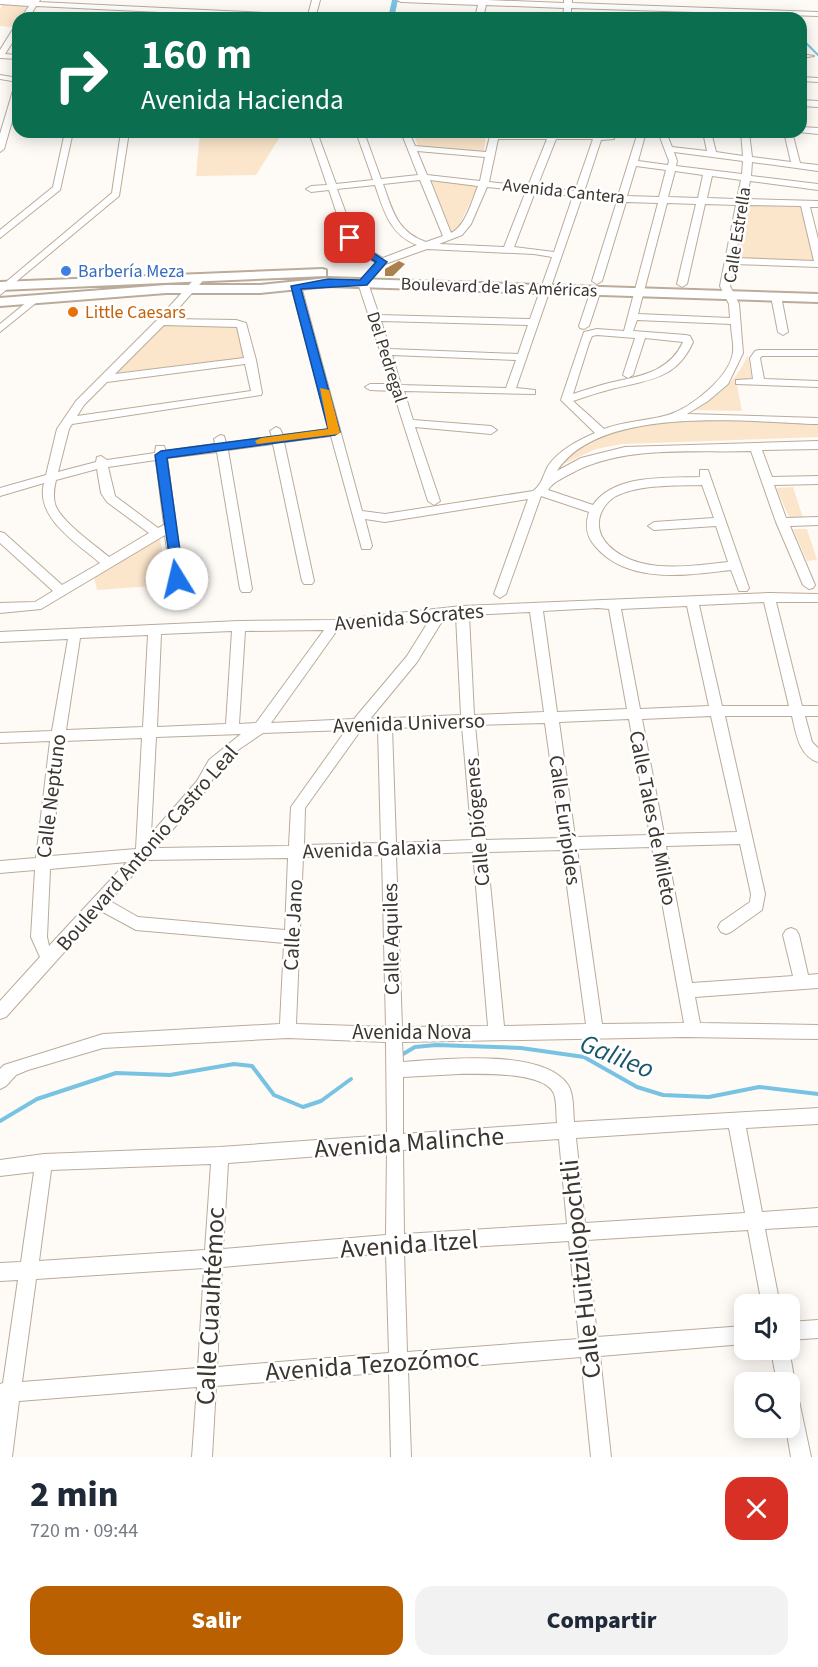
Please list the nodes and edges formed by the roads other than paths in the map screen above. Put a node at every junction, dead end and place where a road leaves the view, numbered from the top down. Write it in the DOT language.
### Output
graph roads {
  1 [pos="401,0"];
  2 [pos="482,1"];
  3 [pos="0,2"];
  4 [pos="35,2"];
  5 [pos="568,2"];
  6 [pos="75,3"];
  7 [pos="114,4"];
  8 [pos="651,4"];
  9 [pos="180,12"];
  10 [pos="715,12"];
  11 [pos="12,37"];
  12 [pos="0,56"];
  13 [pos="12,107"];
  14 [pos="12,131"];
  15 [pos="5,132"];
  16 [pos="68,138"];
  17 [pos="124,138"];
  18 [pos="315,138"];
  19 [pos="362,138"];
  20 [pos="408,138"];
  21 [pos="492,138"];
  22 [pos="551,138"];
  23 [pos="598,138"];
  24 [pos="640,138"];
  25 [pos="664,138"];
  26 [pos="708,138"];
  27 [pos="746,138"];
  28 [pos="789,138"];
  29 [pos="413,148"];
  30 [pos="0,149"];
  31 [pos="669,149"];
  32 [pos="712,154"];
  33 [pos="490,155"];
  34 [pos="749,159"];
  35 [pos="632,163"];
  36 [pos="796,165"];
  37 [pos="670,168"];
  38 [pos="818,168"];
  39 [pos="708,174"];
  40 [pos="423,177"];
  41 [pos="746,178"];
  42 [pos="378,182"];
  43 [pos="484,183"];
  44 [pos="333,187"];
  45 [pos="531,187"];
  46 [pos="818,187"];
  47 [pos="311,189"];
  48 [pos="578,193"];
  49 [pos="622,199"];
  50 [pos="661,200"];
  51 [pos="701,201"];
  52 [pos="741,201"];
  53 [pos="805,203"];
  54 [pos="818,204"];
  55 [pos="0,235"];
  56 [pos="449,238"];
  57 [pos="428,246"];
  58 [pos="508,250"];
  59 [pos="557,255"];
  60 [pos="730,261"];
  61 [pos="382,262"];
  62 [pos="818,262"];
  63 [pos="202,276"];
  64 [pos="328,278"];
  65 [pos="366,278"];
  66 [pos="548,284"];
  67 [pos="682,284"];
  68 [pos="597,285"];
  69 [pos="296,286"];
  70 [pos="639,287"];
  71 [pos="3,288"];
  72 [pos="194,288"];
  73 [pos="728,290"];
  74 [pos="818,290"];
  75 [pos="776,296"];
  76 [pos="818,298"];
  77 [pos="33,300"];
  78 [pos="0,302"];
  79 [pos="632,317"];
  80 [pos="375,318"];
  81 [pos="737,321"];
  82 [pos="161,322"];
  83 [pos="534,322"];
  84 [pos="584,327"];
  85 [pos="0,328"];
  86 [pos="629,330"];
  87 [pos="783,332"];
  88 [pos="641,334"];
  89 [pos="386,352"];
  90 [pos="818,353"];
  91 [pos="522,357"];
  92 [pos="251,360"];
  93 [pos="628,375"];
  94 [pos="104,379"];
  95 [pos="740,382"];
  96 [pos="759,382"];
  97 [pos="818,384"];
  98 [pos="370,387"];
  99 [pos="398,387"];
  100 [pos="510,392"];
  101 [pos="531,392"];
  102 [pos="566,400"];
  103 [pos="675,416"];
  104 [pos="67,421"];
  105 [pos="818,422"];
  106 [pos="409,423"];
  107 [pos="334,427"];
  108 [pos="490,430"];
  109 [pos="602,433"];
  110 [pos="276,435"];
  111 [pos="221,443"];
  112 [pos="818,445"];
  113 [pos="756,447"];
  114 [pos="160,452"];
  115 [pos="99,464"];
  116 [pos="51,480"];
  117 [pos="818,480"];
  118 [pos="767,481"];
  119 [pos="543,488"];
  120 [pos="0,492"];
  121 [pos="434,501"];
  122 [pos="597,508"];
  123 [pos="357,514"];
  124 [pos="818,521"];
  125 [pos="721,522"];
  126 [pos="782,522"];
  127 [pos="654,526"];
  128 [pos="163,530"];
  129 [pos="0,537"];
  130 [pos="366,546"];
  131 [pos="109,564"];
  132 [pos="736,565"];
  133 [pos="818,566"];
  134 [pos="802,567"];
  135 [pos="177,579"];
  136 [pos="308,580"];
  137 [pos="809,585"];
  138 [pos="743,588"];
  139 [pos="246,589"];
  140 [pos="62,592"];
  141 [pos="500,594"];
  142 [pos="769,597"];
  143 [pos="818,598"];
  144 [pos="692,601"];
  145 [pos="614,605"];
  146 [pos="536,607"];
  147 [pos="0,608"];
  148 [pos="462,611"];
  149 [pos="440,613"];
  150 [pos="334,625"];
  151 [pos="239,626"];
  152 [pos="155,630"];
  153 [pos="75,632"];
  154 [pos="0,637"];
  155 [pos="715,711"];
  156 [pos="797,711"];
  157 [pos="818,711"];
  158 [pos="633,715"];
  159 [pos="550,718"];
  160 [pos="468,721"];
  161 [pos="385,724"];
  162 [pos="357,725"];
  163 [pos="232,729"];
  164 [pos="259,729"];
  165 [pos="147,732"];
  166 [pos="58,735"];
  167 [pos="0,738"];
  168 [pos="818,757"];
  169 [pos="744,838"];
  170 [pos="658,839"];
  171 [pos="568,842"];
  172 [pos="479,845"];
  173 [pos="389,848"];
  174 [pos="297,852"];
  175 [pos="143,854"];
  176 [pos="43,862"];
  177 [pos="0,867"];
  178 [pos="98,902"];
  179 [pos="726,927"];
  180 [pos="792,935"];
  181 [pos="293,937"];
  182 [pos="51,957"];
  183 [pos="810,981"];
  184 [pos="687,990"];
  185 [pos="2,1009"];
  186 [pos="693,1030"];
  187 [pos="288,1031"];
  188 [pos="497,1032"];
  189 [pos="596,1032"];
  190 [pos="818,1032"];
  191 [pos="394,1040"];
  192 [pos="395,1070"];
  193 [pos="5,1076"];
  194 [pos="818,1116"];
  195 [pos="736,1122"];
  196 [pos="565,1130"];
  197 [pos="395,1143"];
  198 [pos="220,1155"];
  199 [pos="44,1162"];
  200 [pos="0,1168"];
  201 [pos="818,1217"];
  202 [pos="756,1222"];
  203 [pos="575,1233"];
  204 [pos="396,1243"];
  205 [pos="212,1260"];
  206 [pos="29,1269"];
  207 [pos="0,1272"];
  208 [pos="769,1294"];
  209 [pos="818,1329"];
  210 [pos="800,1330"];
  211 [pos="734,1336"];
  212 [pos="588,1346"];
  213 [pos="398,1363"];
  214 [pos="206,1376"];
  215 [pos="5,1393"];
  216 [pos="797,1438"];
  217 [pos="2,1457"];
  218 [pos="202,1457"];
  219 [pos="401,1457"];
  220 [pos="601,1457"];
  221 [pos="801,1457"];
  1 -- 2 [label="street"];
  2 -- 5 [label="street"];
  3 -- 4 [label="street"];
  4 -- 6 [label="street"];
  5 -- 8 [label="street"];
  6 -- 7 [label="street"];
  7 -- 9 [label="street"];
  8 -- 10 [label="street"];
  11 -- 12 [label="street"];
  13 -- 15 [label="street"];
  14 -- 15 [label="street"];
  15 -- 30 [label="street"];
  16 -- 55 [label="street"];
  17 -- 71 [label="street"];
  18 -- 44 [label="street"];
  19 -- 42 [label="street"];
  20 -- 29 [label="street"];
  21 -- 33 [label="street"];
  22 -- 45 [label="street"];
  23 -- 48 [label="street"];
  24 -- 35 [label="street"];
  25 -- 31 [label="street"];
  26 -- 32 [label="street"];
  27 -- 34 [label="street, Calle Estrella"];
  28 -- 36 [label="street"];
  29 -- 33 [label="street"];
  29 -- 40 [label="street"];
  31 -- 32 [label="street"];
  31 -- 37 [label="street"];
  32 -- 34 [label="street"];
  33 -- 43 [label="street"];
  34 -- 36 [label="street"];
  34 -- 41 [label="street, Calle Estrella"];
  35 -- 37 [label="street"];
  35 -- 49 [label="street"];
  36 -- 38 [label="street"];
  37 -- 39 [label="street"];
  37 -- 50 [label="street"];
  39 -- 41 [label="street"];
  39 -- 51 [label="street"];
  40 -- 42 [label="street, Avenida Cantera"];
  40 -- 43 [label="street, Avenida Cantera"];
  40 -- 56 [label="street"];
  41 -- 46 [label="street"];
  41 -- 52 [label="street, Calle Estrella"];
  42 -- 44 [label="street, Avenida Cantera"];
  42 -- 57 [label="street"];
  43 -- 45 [label="street, Avenida Cantera"];
  43 -- 56 [label="street"];
  44 -- 47 [label="street, Avenida Cantera"];
  44 -- 61 [label="street"];
  45 -- 48 [label="street, Avenida Cantera"];
  45 -- 58 [label="street"];
  48 -- 49 [label="street, Avenida Cantera"];
  48 -- 59 [label="street"];
  49 -- 50 [label="street, Avenida Cantera"];
  49 -- 68 [label="street"];
  50 -- 51 [label="street, Avenida Cantera"];
  50 -- 70 [label="street"];
  51 -- 52 [label="street, Avenida Cantera"];
  51 -- 67 [label="street"];
  52 -- 53 [label="street, Avenida Cantera"];
  52 -- 60 [label="street, Calle Estrella"];
  53 -- 54 [label="street, Avenida Cantera"];
  53 -- 62 [label="street"];
  56 -- 57 [label="street"];
  57 -- 58 [label="street"];
  57 -- 61 [label="street"];
  58 -- 59 [label="street"];
  59 -- 66 [label="street"];
  60 -- 62 [label="street"];
  60 -- 73 [label="street, Calle Estrella"];
  61 -- 65 [label="street"];
  63 -- 64 [label="main road, Boulevard de las Américas"];
  63 -- 71 [label="main road, Boulevard de las Américas"];
  63 -- 72 [label="street"];
  64 -- 65 [label="main road, Boulevard de las Américas"];
  64 -- 69 [label="main road, Boulevard de las Américas"];
  65 -- 66 [label="main road, Boulevard de las Américas"];
  65 -- 80 [label="street, Del Pedregal"];
  66 -- 68 [label="main road, Boulevard de las Américas"];
  66 -- 83 [label="street"];
  67 -- 70 [label="main road, Boulevard de las Américas"];
  67 -- 73 [label="main road, Boulevard de las Américas"];
  68 -- 70 [label="main road, Boulevard de las Américas"];
  68 -- 84 [label="street"];
  69 -- 72 [label="main road, Boulevard de las Américas"];
  69 -- 107 [label="street"];
  70 -- 73 [label="main road, Boulevard de las Américas"];
  70 -- 79 [label="street"];
  72 -- 77 [label="main road, Boulevard de las Américas"];
  72 -- 82 [label="street"];
  73 -- 74 [label="main road, Boulevard de las Américas"];
  73 -- 75 [label="main road, Boulevard de las Américas"];
  73 -- 81 [label="street, Calle Estrella"];
  75 -- 76 [label="main road, Boulevard de las Américas"];
  75 -- 87 [label="street"];
  77 -- 78 [label="main road, Boulevard de las Américas"];
  77 -- 85 [label="street"];
  79 -- 81 [label="street"];
  79 -- 86 [label="street"];
  80 -- 83 [label="street"];
  80 -- 89 [label="street, Del Pedregal"];
  81 -- 103 [label="street, Calle Estrella"];
  82 -- 92 [label="street"];
  82 -- 94 [label="street"];
  83 -- 91 [label="street"];
  88 -- 93 [label="street"];
  88 -- 102 [label="street"];
  88 -- 102 [label="street"];
  89 -- 91 [label="street"];
  89 -- 99 [label="street, Del Pedregal"];
  90 -- 96 [label="street"];
  91 -- 100 [label="street"];
  92 -- 94 [label="street"];
  92 -- 104 [label="street"];
  94 -- 104 [label="street"];
  95 -- 96 [label="street"];
  96 -- 97 [label="street"];
  98 -- 99 [label="street"];
  99 -- 100 [label="street"];
  99 -- 106 [label="street, Del Pedregal"];
  100 -- 101 [label="street"];
  102 -- 109 [label="street"];
  103 -- 105 [label="street"];
  103 -- 109 [label="street"];
  104 -- 116 [label="street"];
  106 -- 108 [label="street"];
  106 -- 121 [label="street, Del Pedregal"];
  107 -- 110 [label="street"];
  107 -- 123 [label="street"];
  109 -- 119 [label="street"];
  110 -- 111 [label="street"];
  110 -- 136 [label="street"];
  111 -- 114 [label="street"];
  111 -- 139 [label="street"];
  112 -- 113 [label="street"];
  113 -- 118 [label="street"];
  113 -- 119 [label="street"];
  114 -- 115 [label="street"];
  114 -- 128 [label="street"];
  115 -- 116 [label="street"];
  115 -- 128 [label="street"];
  116 -- 120 [label="street"];
  116 -- 131 [label="street"];
  117 -- 118 [label="street"];
  118 -- 126 [label="street"];
  119 -- 122 [label="street"];
  119 -- 123 [label="street"];
  119 -- 141 [label="street"];
  122 -- 125 [label="street"];
  122 -- 132 [label="street"];
  123 -- 130 [label="street"];
  124 -- 126 [label="street"];
  125 -- 127 [label="street"];
  125 -- 132 [label="street"];
  126 -- 134 [label="street"];
  128 -- 131 [label="street"];
  128 -- 135 [label="street"];
  129 -- 140 [label="street"];
  131 -- 140 [label="street"];
  132 -- 138 [label="street"];
  133 -- 134 [label="street"];
  134 -- 137 [label="street"];
  140 -- 147 [label="street"];
  142 -- 143 [label="street, Avenida Sócrates"];
  142 -- 144 [label="street, Avenida Sócrates"];
  142 -- 156 [label="street"];
  144 -- 145 [label="street, Avenida Sócrates"];
  144 -- 155 [label="street"];
  145 -- 146 [label="street, Avenida Sócrates"];
  145 -- 158 [label="street, Calle Tales de Mileto"];
  146 -- 148 [label="street, Avenida Sócrates"];
  146 -- 159 [label="street, Calle Eurípides"];
  148 -- 149 [label="street, Avenida Sócrates"];
  148 -- 160 [label="street, Calle Diógenes"];
  149 -- 150 [label="street, Avenida Sócrates"];
  149 -- 162 [label="street, Calle Jano"];
  150 -- 151 [label="street, Avenida Sócrates"];
  150 -- 164 [label="street, Boulevard Antonio Castro Leal"];
  151 -- 152 [label="street, Avenida Sócrates"];
  151 -- 163 [label="street"];
  152 -- 153 [label="street, Avenida Sócrates"];
  152 -- 165 [label="street"];
  153 -- 154 [label="street, Avenida Sócrates"];
  153 -- 166 [label="street, Calle Neptuno"];
  155 -- 156 [label="street, Avenida Universo"];
  155 -- 158 [label="street, Avenida Universo"];
  155 -- 169 [label="street"];
  156 -- 157 [label="street, Avenida Universo"];
  156 -- 168 [label="street"];
  158 -- 159 [label="street, Avenida Universo"];
  158 -- 170 [label="street, Calle Tales de Mileto"];
  159 -- 160 [label="street, Avenida Universo"];
  159 -- 171 [label="street, Calle Eurípides"];
  160 -- 161 [label="street, Avenida Universo"];
  160 -- 172 [label="street, Calle Diógenes"];
  161 -- 162 [label="street, Avenida Universo"];
  161 -- 173 [label="street, Calle Aquiles"];
  162 -- 164 [label="street, Avenida Universo"];
  162 -- 174 [label="street, Calle Jano"];
  163 -- 164 [label="street, Avenida Universo"];
  163 -- 165 [label="street, Avenida Universo"];
  164 -- 175 [label="street, Boulevard Antonio Castro Leal"];
  165 -- 166 [label="street, Avenida Universo"];
  165 -- 175 [label="street"];
  166 -- 167 [label="street, Avenida Universo"];
  166 -- 176 [label="street, Calle Neptuno"];
  169 -- 170 [label="street, Avenida Galaxia"];
  169 -- 179 [label="street"];
  170 -- 171 [label="street, Avenida Galaxia"];
  170 -- 184 [label="street, Calle Tales de Mileto"];
  171 -- 172 [label="street, Avenida Galaxia"];
  171 -- 189 [label="street, Calle Eurípides"];
  172 -- 173 [label="street, Avenida Galaxia"];
  172 -- 188 [label="street, Calle Diógenes"];
  173 -- 174 [label="street, Avenida Galaxia"];
  173 -- 191 [label="street, Calle Aquiles"];
  174 -- 175 [label="street, Avenida Galaxia"];
  174 -- 181 [label="street, Calle Jano"];
  175 -- 176 [label="street, Avenida Galaxia"];
  175 -- 178 [label="street, Boulevard Antonio Castro Leal"];
  176 -- 177 [label="street, Avenida Galaxia"];
  176 -- 182 [label="street, Calle Neptuno"];
  178 -- 181 [label="street"];
  178 -- 182 [label="street, Boulevard Antonio Castro Leal"];
  180 -- 183 [label="street"];
  181 -- 187 [label="street, Calle Jano"];
  182 -- 185 [label="street, Boulevard Antonio Castro Leal"];
  183 -- 184 [label="street"];
  184 -- 186 [label="street, Calle Tales de Mileto"];
  186 -- 189 [label="street, Avenida Nova"];
  186 -- 190 [label="street, Avenida Nova"];
  187 -- 191 [label="street, Avenida Nova"];
  187 -- 193 [label="street, Avenida Nova"];
  188 -- 189 [label="street, Avenida Nova"];
  188 -- 191 [label="street, Avenida Nova"];
  191 -- 192 [label="street, Calle Aquiles"];
  192 -- 196 [label="street, Calle Huitzilopochtli"];
  192 -- 197 [label="street, Calle Aquiles"];
  194 -- 195 [label="street, Avenida Malinche"];
  195 -- 196 [label="street, Avenida Malinche"];
  195 -- 202 [label="street"];
  196 -- 197 [label="street, Avenida Malinche"];
  196 -- 203 [label="street, Calle Huitzilopochtli"];
  197 -- 198 [label="street, Avenida Malinche"];
  197 -- 204 [label="street, Calle Aquiles"];
  198 -- 199 [label="street, Avenida Malinche"];
  198 -- 205 [label="street, Calle Cuauhtémoc"];
  199 -- 200 [label="street, Avenida Malinche"];
  199 -- 206 [label="street"];
  201 -- 202 [label="street, Avenida Itzel"];
  202 -- 203 [label="street, Avenida Itzel"];
  202 -- 208 [label="street"];
  203 -- 204 [label="street, Avenida Itzel"];
  203 -- 212 [label="street, Calle Huitzilopochtli"];
  204 -- 205 [label="street, Avenida Itzel"];
  204 -- 213 [label="street, Calle Aquiles"];
  205 -- 206 [label="street, Avenida Itzel"];
  205 -- 214 [label="street, Calle Cuauhtémoc"];
  206 -- 207 [label="street, Avenida Itzel"];
  206 -- 215 [label="street"];
  209 -- 210 [label="street"];
  211 -- 212 [label="street, Avenida Tezozómoc"];
  212 -- 213 [label="street, Avenida Tezozómoc"];
  212 -- 220 [label="street, Calle Huitzilopochtli"];
  213 -- 214 [label="street, Avenida Tezozómoc"];
  213 -- 219 [label="street, Calle Aquiles"];
  214 -- 215 [label="street, Avenida Tezozómoc"];
  214 -- 218 [label="street, Calle Cuauhtémoc"];
  215 -- 217 [label="street"];
  216 -- 221 [label="street"];
}
